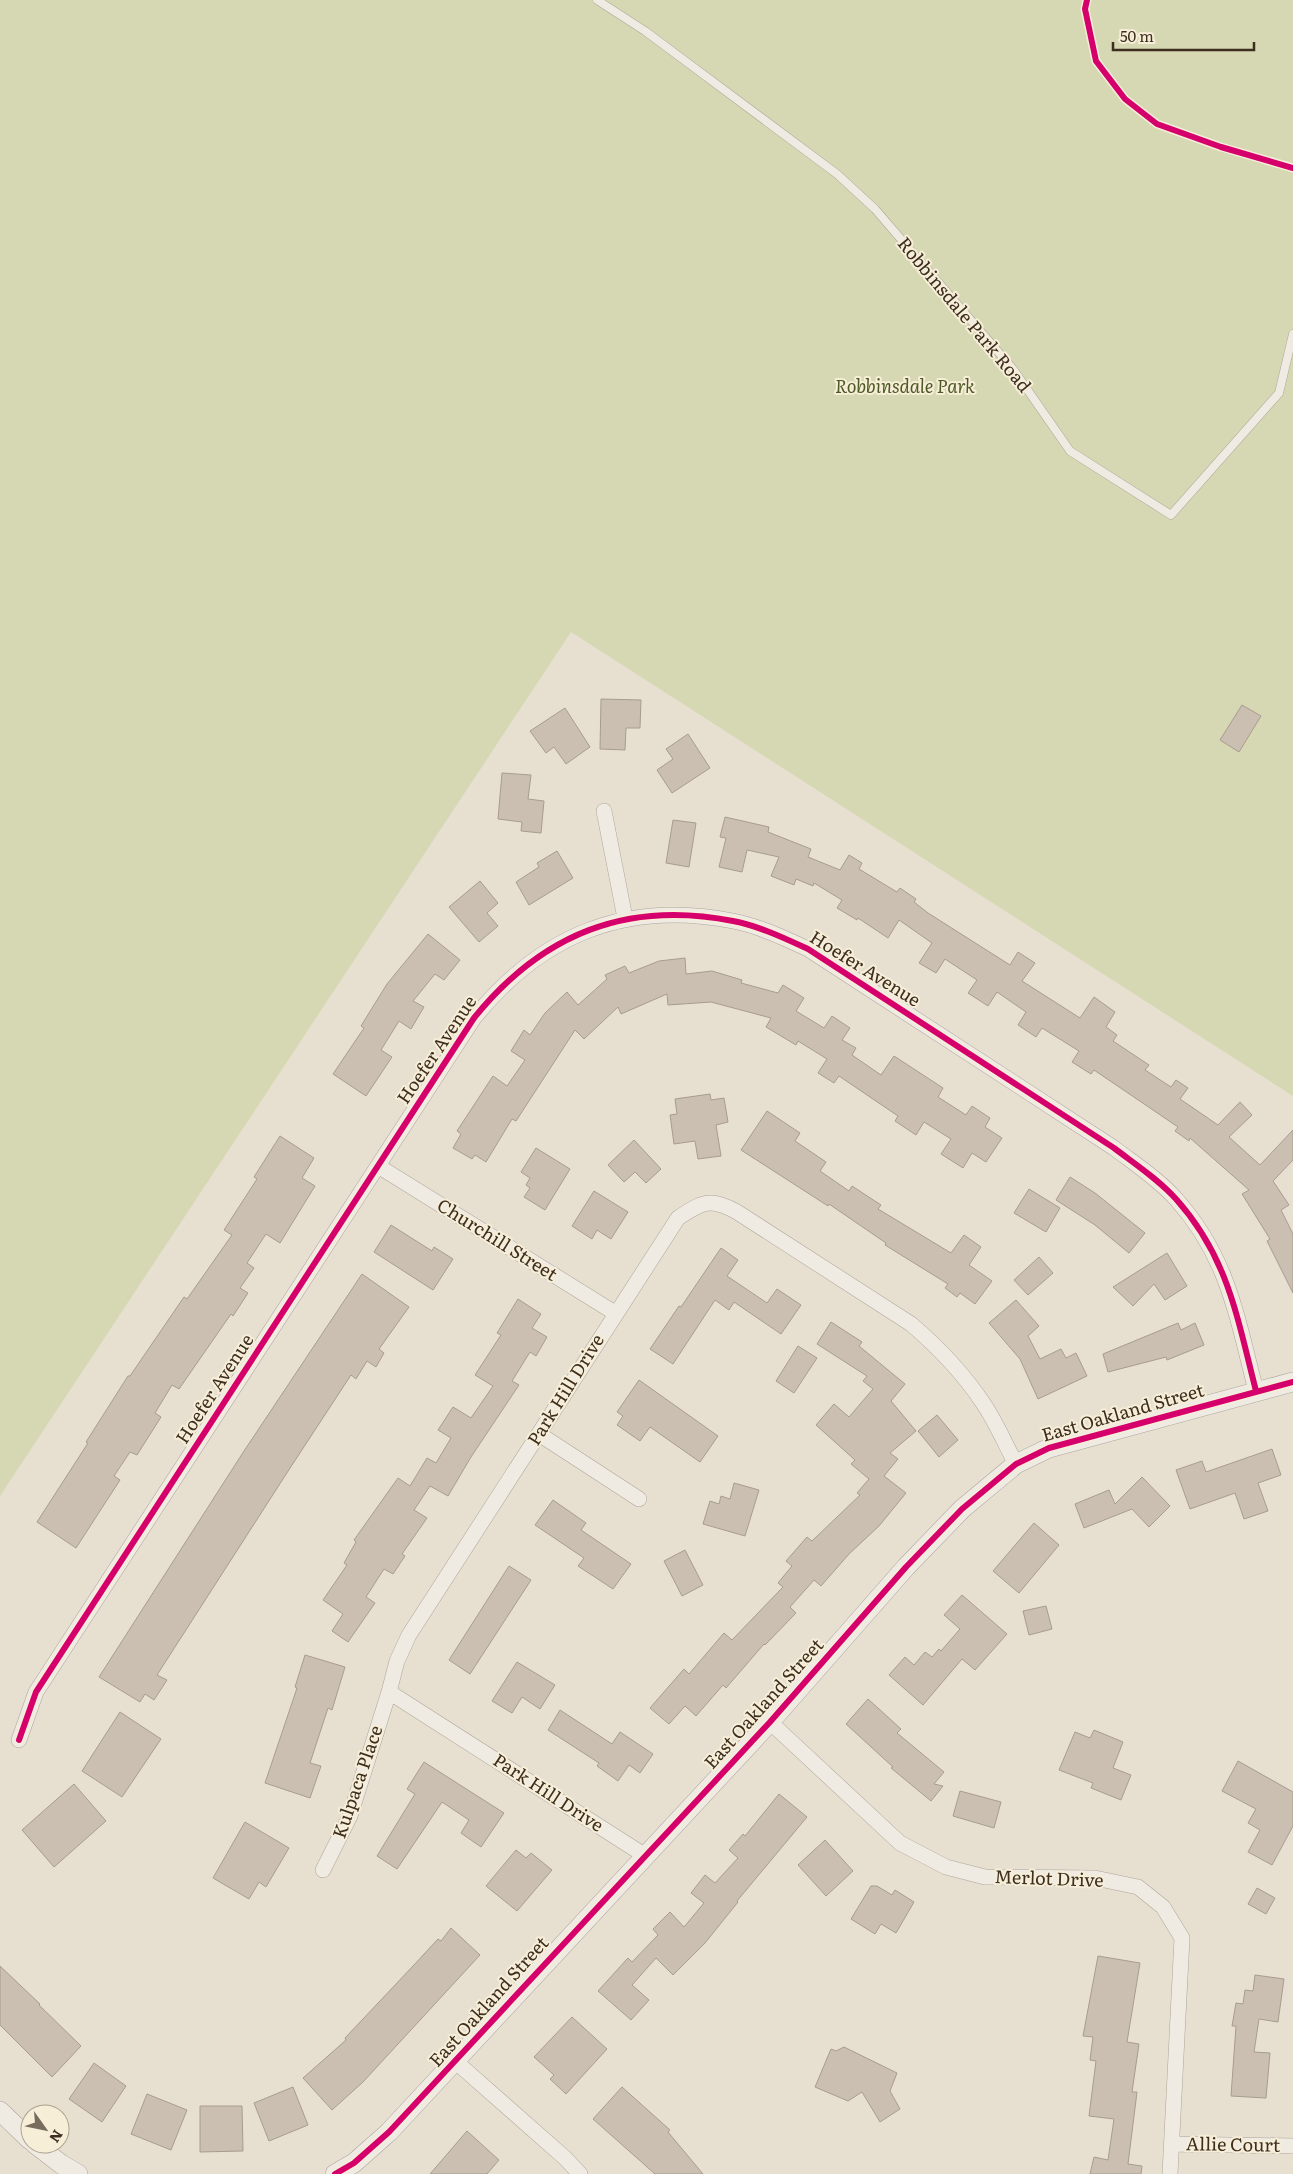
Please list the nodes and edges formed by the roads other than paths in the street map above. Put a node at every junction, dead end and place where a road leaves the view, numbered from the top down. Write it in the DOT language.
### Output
graph roads {
  1 [pos="597,0"];
  2 [pos="1293,334"];
  3 [pos="604,812"];
  4 [pos="625,918"];
  5 [pos="378,1166"];
  6 [pos="615,1314"];
  7 [pos="1293,1382"];
  8 [pos="1256,1391"];
  9 [pos="539,1434"];
  10 [pos="1016,1464"];
  11 [pos="639,1499"];
  12 [pos="389,1692"];
  13 [pos="770,1722"];
  14 [pos="19,1740"];
  15 [pos="644,1855"];
  16 [pos="323,1870"];
  17 [pos="455,2061"];
  18 [pos="0,2111"];
  19 [pos="20,2130"];
  20 [pos="1172,2144"];
  21 [pos="1293,2146"];
  22 [pos="48,2154"];
  23 [pos="78,2174"];
  24 [pos="335,2174"];
  25 [pos="580,2174"];
  26 [pos="1170,2174"];
  1 -- 2 [label="lane, Robbinsdale Park Road"];
  3 -- 4 [label="street"];
  4 -- 5 [label="street, Hoefer Avenue"];
  4 -- 8 [label="street, Hoefer Avenue"];
  5 -- 6 [label="street, Churchill Street"];
  5 -- 14 [label="street, Hoefer Avenue"];
  6 -- 9 [label="street, Park Hill Drive"];
  6 -- 10 [label="street, Park Hill Drive"];
  7 -- 8 [label="street, East Oakland Street"];
  8 -- 10 [label="street, East Oakland Street"];
  9 -- 11 [label="street"];
  9 -- 12 [label="street, Park Hill Drive"];
  10 -- 13 [label="street, East Oakland Street"];
  12 -- 15 [label="street, Park Hill Drive"];
  12 -- 16 [label="street, Kulpaca Place"];
  13 -- 15 [label="street, East Oakland Street"];
  13 -- 20 [label="street, Merlot Drive"];
  15 -- 17 [label="street, East Oakland Street"];
  17 -- 24 [label="street, East Oakland Street"];
  17 -- 25 [label="street"];
  18 -- 19 [label="street"];
  20 -- 21 [label="street, Allie Court"];
  20 -- 26 [label="street, Merlot Drive"];
  22 -- 23 [label="street"];
}
